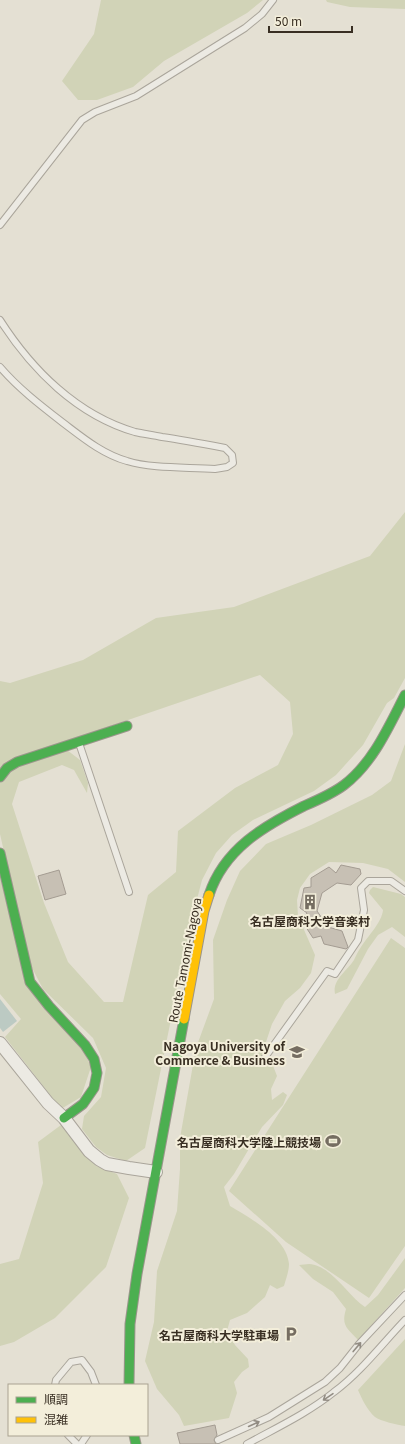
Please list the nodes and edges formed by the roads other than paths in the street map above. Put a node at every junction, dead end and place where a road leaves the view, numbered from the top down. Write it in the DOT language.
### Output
graph roads {
  1 [pos="273,0"];
  2 [pos="0,226"];
  3 [pos="0,320"];
  4 [pos="0,367"];
  5 [pos="405,695"];
  6 [pos="127,726"];
  7 [pos="79,741"];
  8 [pos="0,777"];
  9 [pos="0,853"];
  10 [pos="405,891"];
  11 [pos="129,892"];
  12 [pos="0,1043"];
  13 [pos="263,1060"];
  14 [pos="64,1118"];
  15 [pos="156,1172"];
  16 [pos="405,1295"];
  17 [pos="405,1320"];
  18 [pos="54,1384"];
  19 [pos="96,1384"];
  20 [pos="129,1384"];
  21 [pos="69,1436"];
  22 [pos="218,1440"];
  23 [pos="77,1444"];
  24 [pos="247,1444"];
  1 -- 2 [label="lane"];
  3 -- 4 [label="lane"];
  5 -- 15 [label="main road, Route Tamomi-Nagoya"];
  6 -- 7 [label="main road"];
  7 -- 8 [label="main road"];
  7 -- 11 [label="lane"];
  9 -- 14 [label="main road"];
  10 -- 13 [label="lane"];
  12 -- 14 [label="street"];
  14 -- 15 [label="street"];
  15 -- 20 [label="main road, Route Tamomi-Nagoya"];
  22 -- 16 [label="lane, one-way"];
  17 -- 24 [label="lane, one-way"];
  18 -- 19 [label="lane"];
  21 -- 23 [label="lane"];
}
